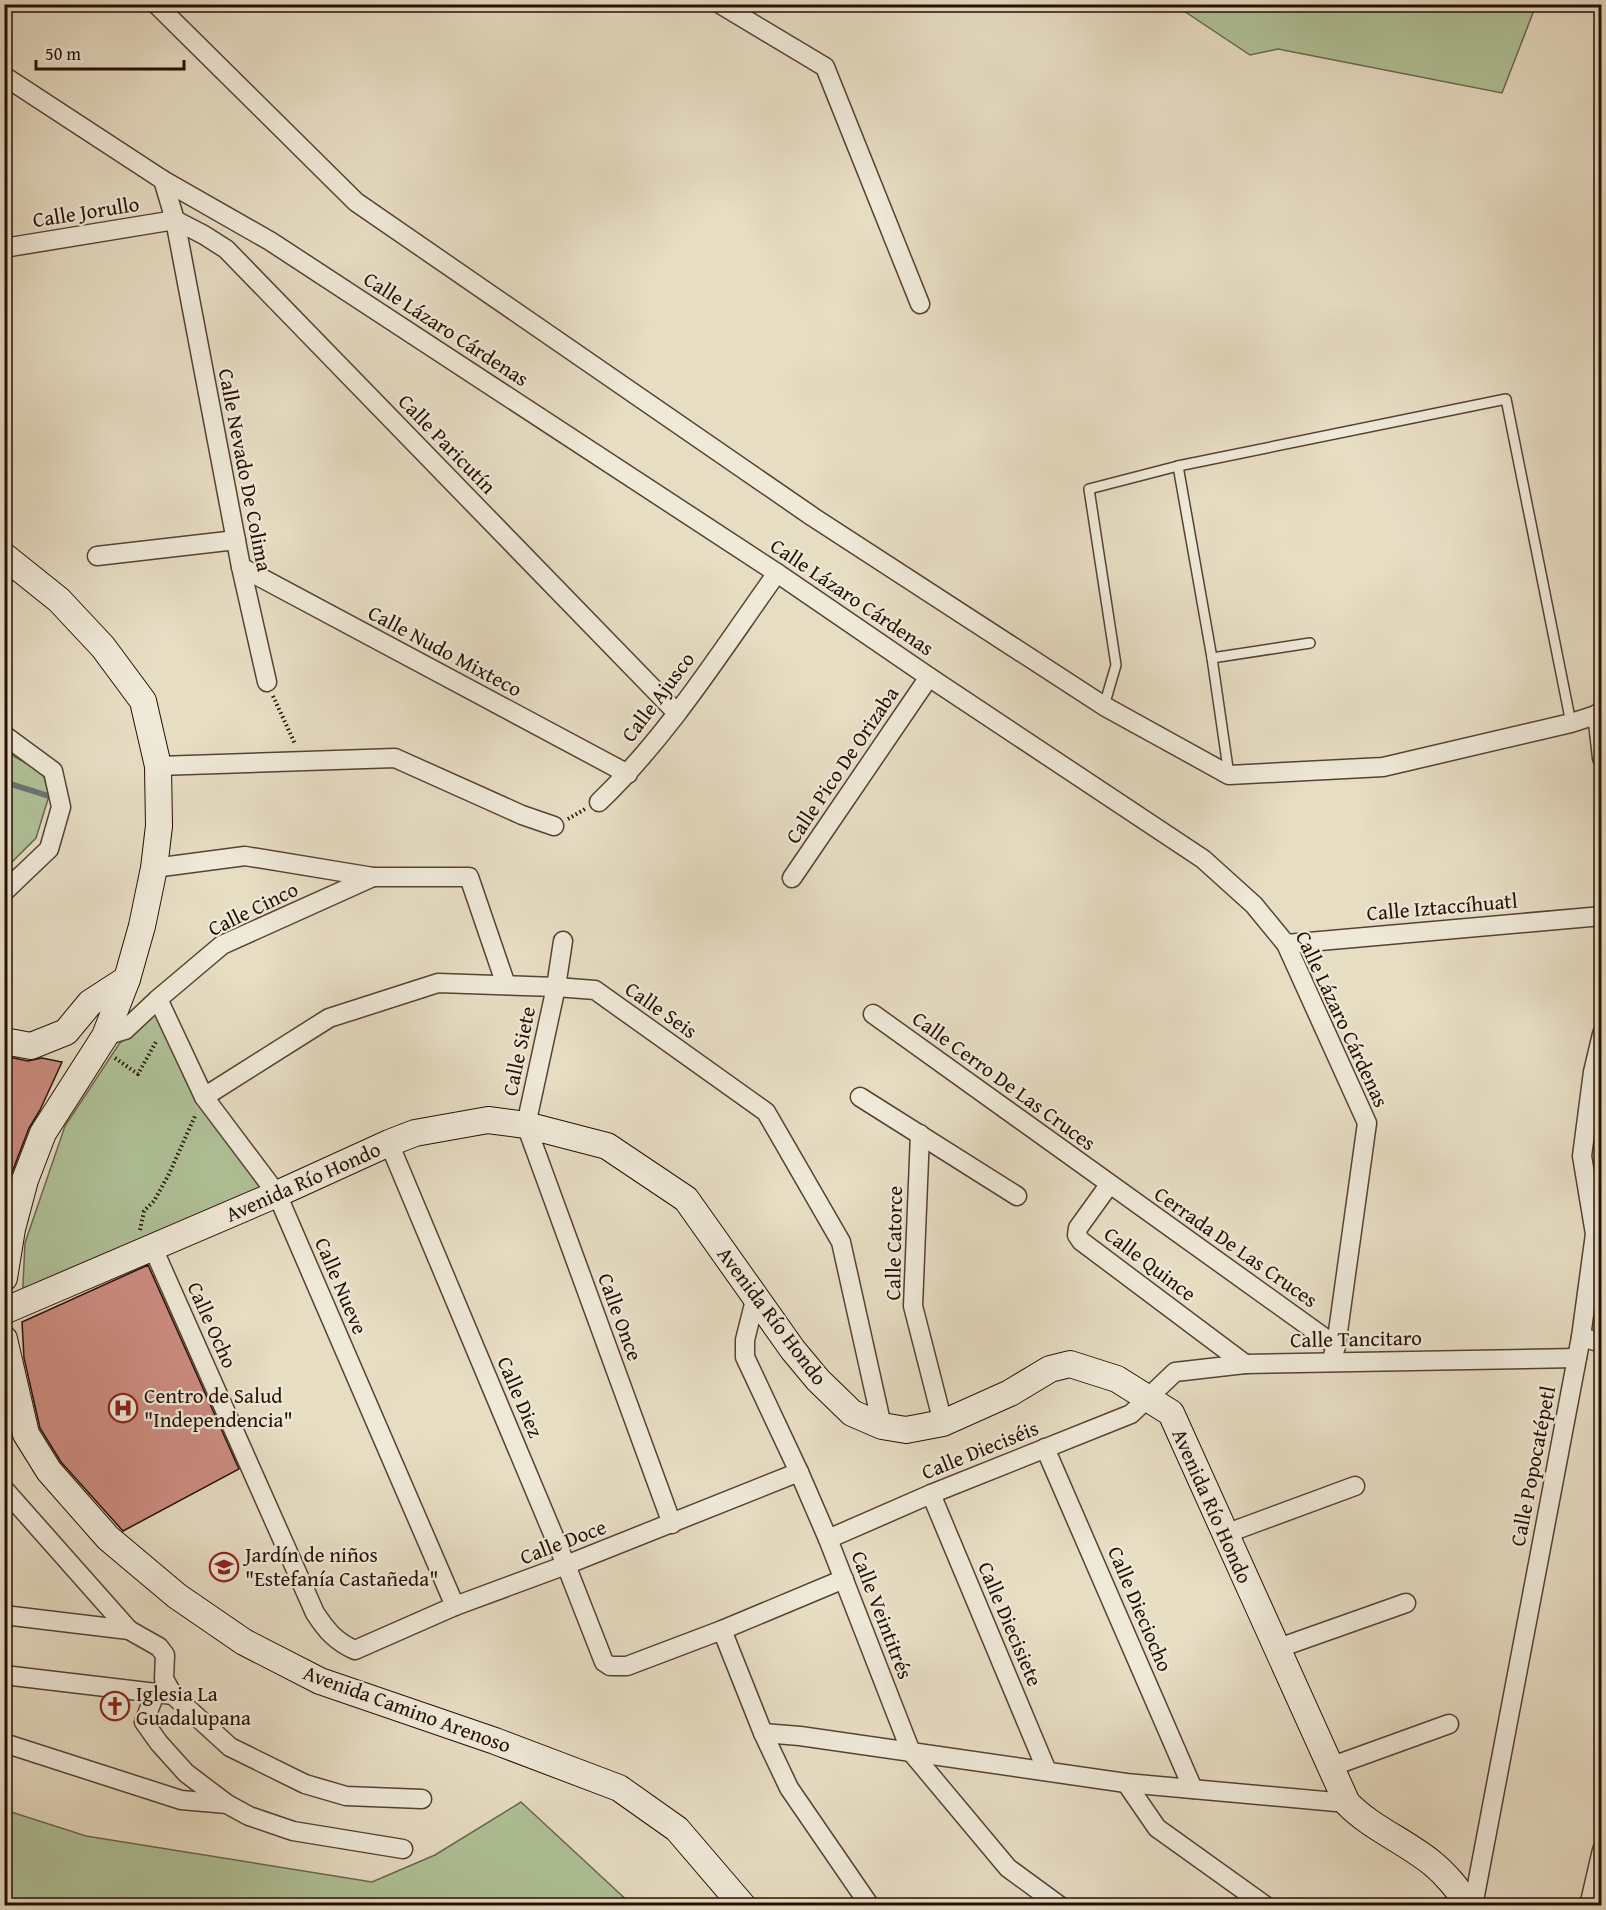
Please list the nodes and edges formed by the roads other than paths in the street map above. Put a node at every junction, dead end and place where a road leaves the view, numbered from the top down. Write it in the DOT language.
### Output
graph roads {
  1 [pos="156,4"];
  2 [pos="720,4"];
  3 [pos="4,76"];
  4 [pos="163,180"];
  5 [pos="175,220"];
  6 [pos="4,248"];
  7 [pos="920,304"];
  8 [pos="1178,466"];
  9 [pos="236,540"];
  10 [pos="4,556"];
  11 [pos="97,556"];
  12 [pos="241,567"];
  13 [pos="777,573"];
  14 [pos="1310,643"];
  15 [pos="1212,658"];
  16 [pos="929,677"];
  17 [pos="267,682"];
  18 [pos="1104,706"];
  19 [pos="677,713"];
  20 [pos="1599,714"];
  21 [pos="1571,723"];
  22 [pos="4,735"];
  23 [pos="1602,758"];
  24 [pos="158,766"];
  25 [pos="628,774"];
  26 [pos="1229,775"];
  27 [pos="599,802"];
  28 [pos="554,826"];
  29 [pos="154,868"];
  30 [pos="373,877"];
  31 [pos="792,878"];
  32 [pos="4,892"];
  33 [pos="1602,916"];
  34 [pos="563,942"];
  35 [pos="1286,944"];
  36 [pos="127,979"];
  37 [pos="506,985"];
  38 [pos="556,987"];
  39 [pos="158,999"];
  40 [pos="873,1014"];
  41 [pos="1602,1034"];
  42 [pos="4,1041"];
  43 [pos="106,1045"];
  44 [pos="204,1097"];
  45 [pos="860,1097"];
  46 [pos="526,1125"];
  47 [pos="920,1134"];
  48 [pos="389,1143"];
  49 [pos="1109,1185"];
  50 [pos="278,1194"];
  51 [pos="1017,1196"];
  52 [pos="143,1252"];
  53 [pos="4,1278"];
  54 [pos="756,1296"];
  55 [pos="4,1311"];
  56 [pos="1581,1337"];
  57 [pos="4,1339"];
  58 [pos="1602,1343"];
  59 [pos="1334,1354"];
  60 [pos="1577,1358"];
  61 [pos="1245,1364"];
  62 [pos="1148,1400"];
  63 [pos="944,1423"];
  64 [pos="882,1426"];
  65 [pos="1045,1448"];
  66 [pos="799,1472"];
  67 [pos="1355,1486"];
  68 [pos="4,1489"];
  69 [pos="931,1494"];
  70 [pos="672,1524"];
  71 [pos="1225,1534"];
  72 [pos="828,1539"];
  73 [pos="566,1565"];
  74 [pos="844,1579"];
  75 [pos="1406,1604"];
  76 [pos="454,1606"];
  77 [pos="4,1615"];
  78 [pos="129,1630"];
  79 [pos="722,1630"];
  80 [pos="343,1644"];
  81 [pos="1276,1649"];
  82 [pos="4,1675"];
  83 [pos="154,1694"];
  84 [pos="173,1695"];
  85 [pos="1449,1724"];
  86 [pos="763,1733"];
  87 [pos="4,1743"];
  88 [pos="911,1752"];
  89 [pos="1330,1767"];
  90 [pos="1047,1771"];
  91 [pos="1126,1784"];
  92 [pos="1193,1789"];
  93 [pos="422,1799"];
  94 [pos="1347,1803"];
  95 [pos="226,1804"];
  96 [pos="403,1849"];
  97 [pos="1602,1850"];
  98 [pos="742,1905"];
  99 [pos="870,1905"];
  100 [pos="1060,1905"];
  101 [pos="1266,1905"];
  102 [pos="1471,1905"];
  103 [pos="1589,1905"];
  1 -- 18 [label="street"];
  2 -- 7 [label="street"];
  3 -- 4 [label="street, Calle Lázaro Cárdenas"];
  4 -- 5 [label="street, Calle Nevado De Colima"];
  4 -- 13 [label="street, Calle Lázaro Cárdenas"];
  5 -- 6 [label="street, Calle Jorullo"];
  5 -- 9 [label="street, Calle Nevado De Colima"];
  5 -- 19 [label="street, Calle Paricutín"];
  8 -- 15 [label="lane"];
  8 -- 18 [label="lane"];
  8 -- 21 [label="lane"];
  9 -- 11 [label="street"];
  9 -- 12 [label="street, Calle Nevado De Colima"];
  10 -- 24 [label="street"];
  12 -- 17 [label="street, Calle Nevado De Colima"];
  12 -- 25 [label="street, Calle Nudo Mixteco"];
  13 -- 16 [label="street, Calle Lázaro Cárdenas"];
  13 -- 19 [label="street, Calle Ajusco"];
  14 -- 15 [label="lane"];
  15 -- 26 [label="lane"];
  16 -- 31 [label="street, Calle Pico De Orizaba"];
  16 -- 35 [label="street, Calle Lázaro Cárdenas"];
  18 -- 26 [label="street"];
  19 -- 25 [label="street, Calle Ajusco"];
  20 -- 21 [label="street"];
  20 -- 23 [label="street"];
  21 -- 26 [label="street"];
  22 -- 32 [label="street"];
  24 -- 28 [label="street"];
  24 -- 29 [label="street"];
  25 -- 27 [label="street, Calle Ajusco"];
  29 -- 30 [label="street"];
  29 -- 36 [label="street"];
  30 -- 37 [label="street"];
  30 -- 39 [label="street, Calle Cinco"];
  33 -- 35 [label="street, Calle Iztaccíhuatl"];
  34 -- 38 [label="street, Calle Siete"];
  35 -- 59 [label="street, Calle Lázaro Cárdenas"];
  36 -- 42 [label="street"];
  36 -- 43 [label="street"];
  37 -- 38 [label="street, Calle Seis"];
  37 -- 44 [label="street, Calle Seis"];
  38 -- 46 [label="street, Calle Siete"];
  38 -- 64 [label="street, Calle Seis"];
  39 -- 43 [label="street, Calle Cinco"];
  39 -- 44 [label="street, Calle Nueve"];
  40 -- 49 [label="street, Calle Cerro De Las Cruces"];
  41 -- 56 [label="street, Calle Popocatépetl"];
  43 -- 53 [label="street"];
  44 -- 50 [label="street, Calle Nueve"];
  45 -- 47 [label="street"];
  46 -- 48 [label="street, Avenida Río Hondo"];
  46 -- 54 [label="street, Avenida Río Hondo"];
  46 -- 70 [label="street, Calle Once"];
  47 -- 51 [label="street"];
  47 -- 63 [label="street, Calle Catorce"];
  48 -- 50 [label="street, Avenida Río Hondo"];
  48 -- 73 [label="street, Calle Diez"];
  49 -- 59 [label="street, Cerrada De Las Cruces"];
  49 -- 61 [label="street, Calle Quince"];
  50 -- 52 [label="street, Avenida Río Hondo"];
  50 -- 76 [label="street, Calle Nueve"];
  52 -- 55 [label="street, Avenida Río Hondo"];
  52 -- 80 [label="street, Calle Ocho"];
  54 -- 64 [label="street, Avenida Río Hondo"];
  54 -- 66 [label="street, Calle Veintitrés"];
  56 -- 58 [label="street"];
  56 -- 60 [label="street, Calle Popocatépetl"];
  57 -- 98 [label="street, Avenida Camino Arenoso"];
  59 -- 60 [label="street, Calle Tancitaro"];
  59 -- 61 [label="street, Calle Tancitaro"];
  60 -- 102 [label="street, Calle Popocatépetl"];
  61 -- 62 [label="street, Calle Tancitaro"];
  62 -- 63 [label="street, Avenida Río Hondo"];
  62 -- 65 [label="street, Calle Dieciséis"];
  62 -- 71 [label="street, Avenida Río Hondo"];
  63 -- 64 [label="street, Avenida Río Hondo"];
  65 -- 69 [label="street, Calle Dieciséis"];
  65 -- 92 [label="street, Calle Dieciocho"];
  66 -- 70 [label="street, Calle Doce"];
  66 -- 72 [label="street, Calle Veintitrés"];
  67 -- 71 [label="street"];
  68 -- 78 [label="street"];
  69 -- 72 [label="street, Calle Dieciséis"];
  69 -- 90 [label="street, Calle Diecisiete"];
  70 -- 73 [label="street, Calle Doce"];
  71 -- 81 [label="street, Avenida Río Hondo"];
  72 -- 74 [label="street, Calle Veintitrés"];
  73 -- 76 [label="street, Calle Doce"];
  73 -- 79 [label="street, Calle Diez"];
  74 -- 79 [label="street"];
  74 -- 88 [label="street, Calle Veintitrés"];
  75 -- 81 [label="street"];
  76 -- 80 [label="street, Calle Doce"];
  77 -- 78 [label="street"];
  78 -- 84 [label="street"];
  79 -- 86 [label="street"];
  81 -- 89 [label="street, Avenida Río Hondo"];
  82 -- 83 [label="street"];
  83 -- 84 [label="street"];
  83 -- 95 [label="street"];
  84 -- 93 [label="street"];
  85 -- 89 [label="street"];
  86 -- 88 [label="street"];
  86 -- 99 [label="street"];
  87 -- 95 [label="street"];
  88 -- 90 [label="street"];
  88 -- 100 [label="street, Calle Veintitrés"];
  89 -- 94 [label="street, Avenida Río Hondo"];
  90 -- 91 [label="street"];
  91 -- 92 [label="street"];
  91 -- 101 [label="street"];
  92 -- 94 [label="street"];
  94 -- 102 [label="street, Avenida Río Hondo"];
  95 -- 96 [label="street"];
  97 -- 103 [label="street"];
}
